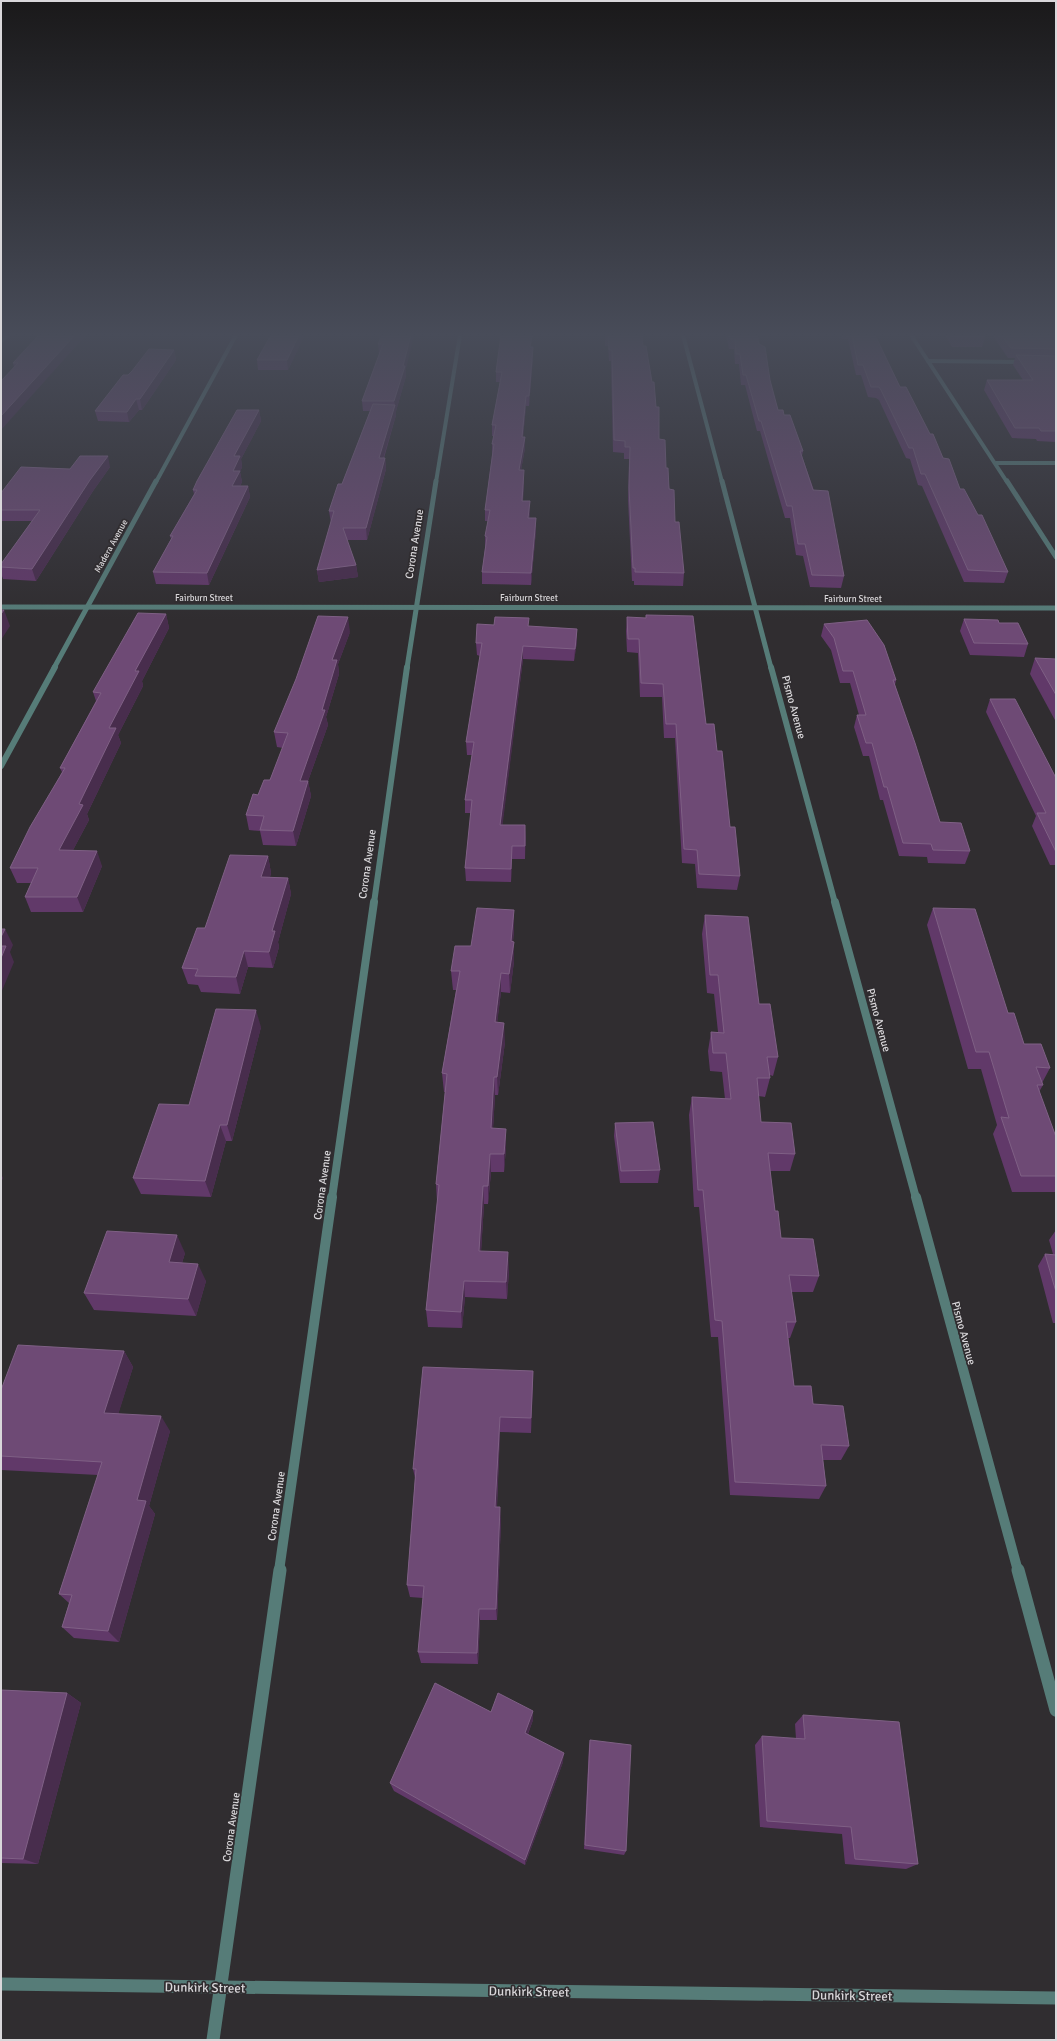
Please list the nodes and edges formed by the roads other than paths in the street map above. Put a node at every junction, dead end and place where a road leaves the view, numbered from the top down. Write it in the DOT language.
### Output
graph roads {
  1 [pos="183,430"];
  2 [pos="445,430"];
  3 [pos="708,430"];
  4 [pos="974,430"];
  5 [pos="996,463"];
  6 [pos="1056,464"];
  7 [pos="1056,557"];
  8 [pos="416,606"];
  9 [pos="1,607"];
  10 [pos="86,607"];
  11 [pos="755,608"];
  12 [pos="1056,608"];
  13 [pos="1,766"];
  14 [pos="1056,1710"];
  15 [pos="1,1984"];
  16 [pos="220,1987"];
  17 [pos="1056,1998"];
  18 [pos="213,2040"];
  1 -- 10 [label="street, Madera Avenue"];
  2 -- 8 [label="street, Corona Avenue"];
  3 -- 11 [label="street, Pismo Avenue"];
  4 -- 5 [label="street"];
  5 -- 6 [label="street"];
  5 -- 7 [label="street"];
  8 -- 10 [label="street, Fairburn Street"];
  8 -- 11 [label="street, Fairburn Street"];
  8 -- 16 [label="street, Corona Avenue"];
  9 -- 10 [label="street, Fairburn Street"];
  10 -- 13 [label="street, Madera Avenue"];
  11 -- 12 [label="street, Fairburn Street"];
  11 -- 14 [label="street, Pismo Avenue"];
  15 -- 16 [label="street, Dunkirk Street"];
  16 -- 17 [label="street, Dunkirk Street"];
  16 -- 18 [label="street, Corona Avenue"];
}
